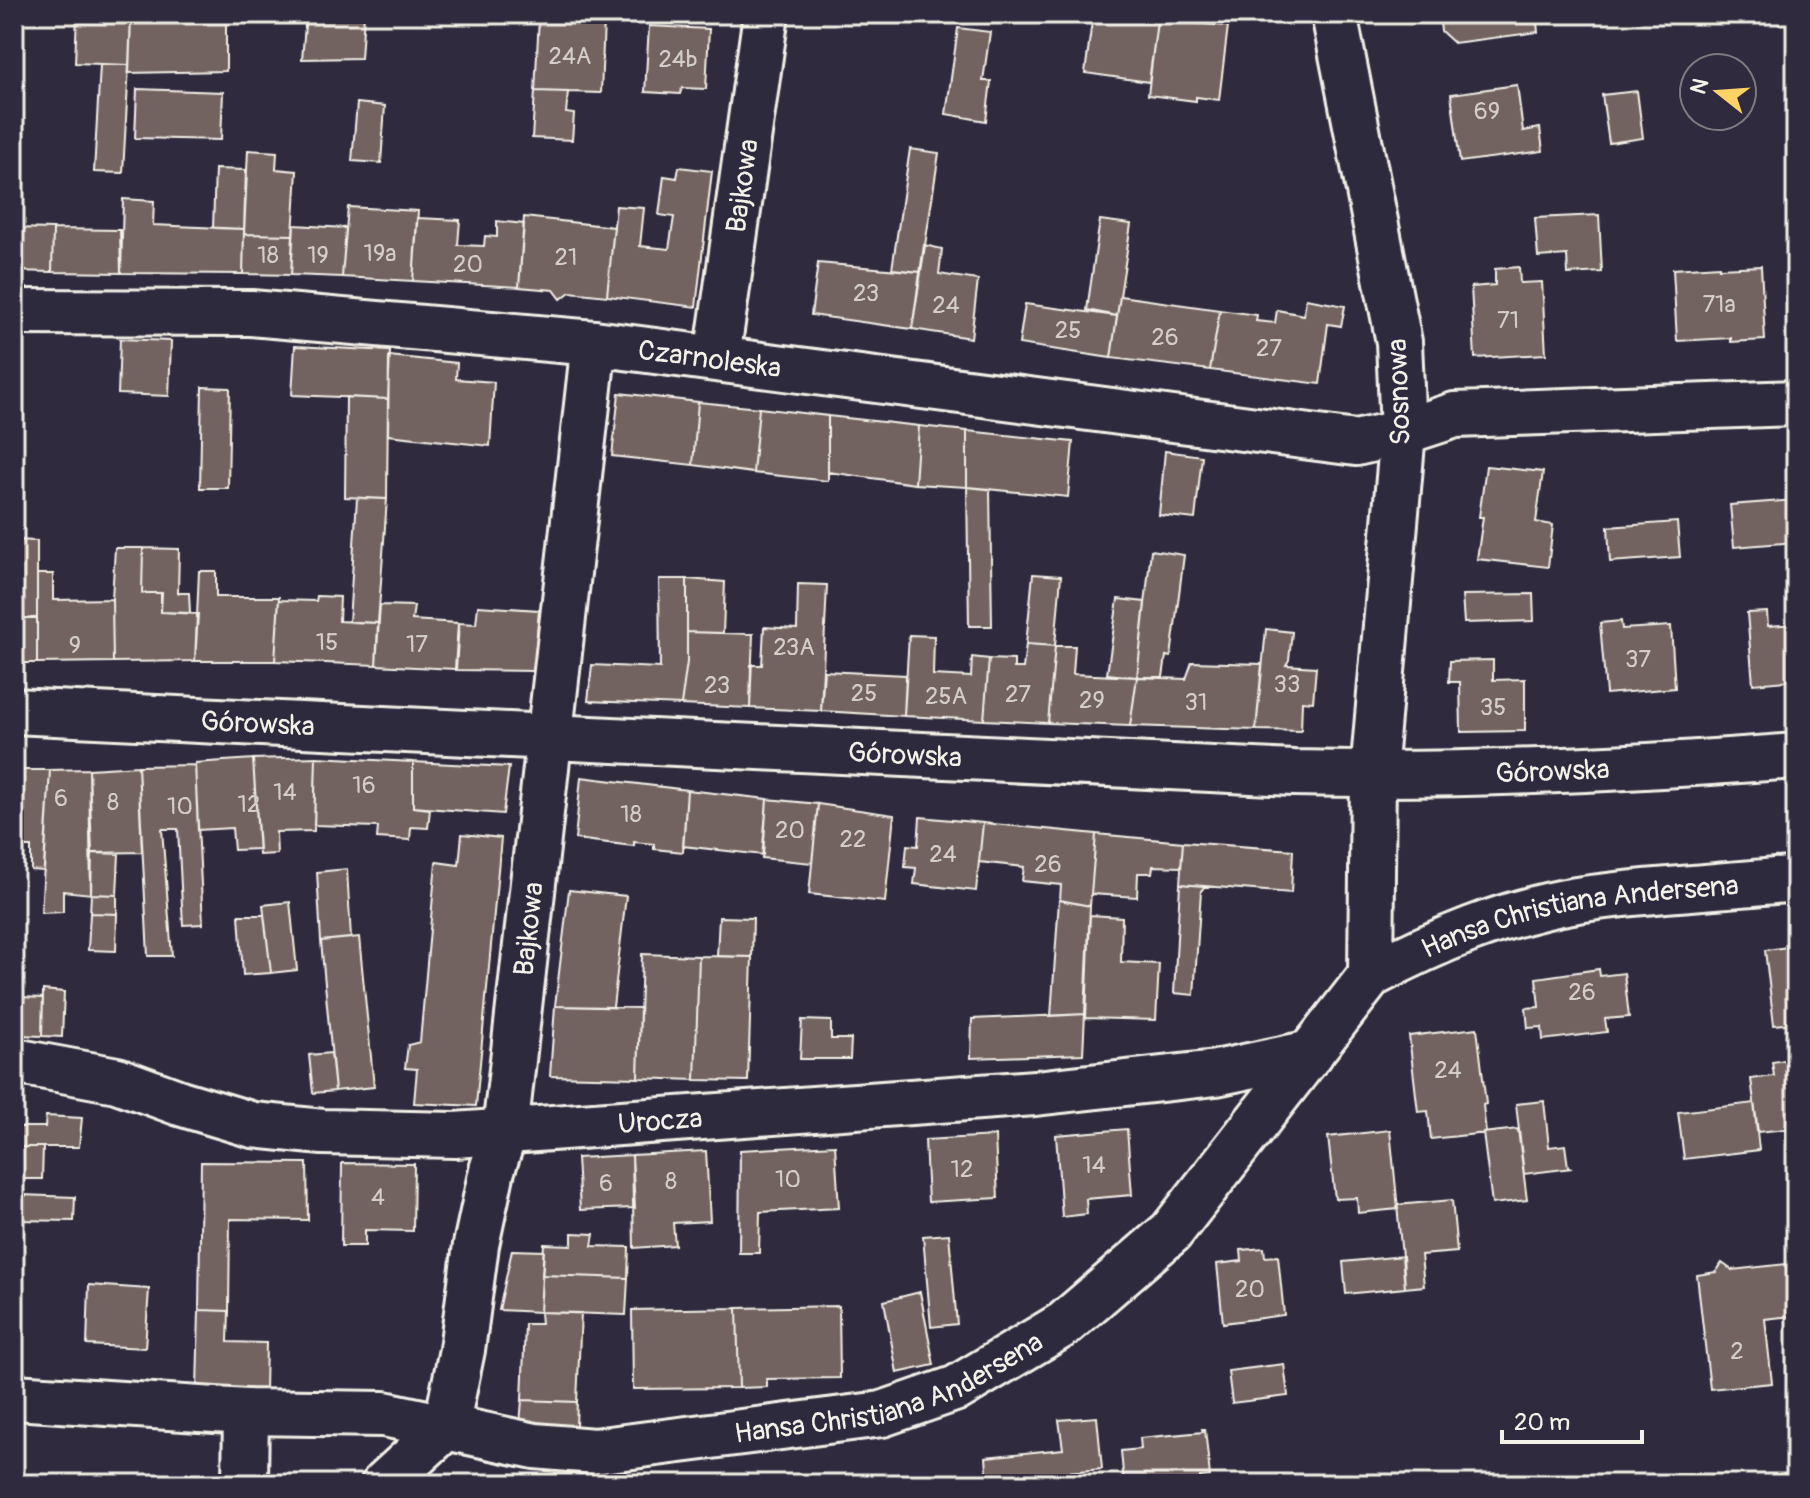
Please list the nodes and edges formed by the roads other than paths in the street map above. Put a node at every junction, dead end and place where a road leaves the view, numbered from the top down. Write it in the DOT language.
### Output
graph roads {
  1 [pos="766,14"];
  2 [pos="1334,14"];
  3 [pos="14,312"];
  4 [pos="594,343"];
  5 [pos="717,358"];
  6 [pos="1796,403"];
  7 [pos="1403,432"];
  8 [pos="14,711"];
  9 [pos="550,737"];
  10 [pos="1796,756"];
  11 [pos="1373,774"];
  12 [pos="1796,879"];
  13 [pos="1371,975"];
  14 [pos="1311,1053"];
  15 [pos="14,1061"];
  16 [pos="505,1131"];
  17 [pos="14,1397"];
  18 [pos="246,1412"];
  19 [pos="446,1427"];
  20 [pos="245,1484"];
  21 [pos="384,1484"];
  1 -- 5 [label="street, Bajkowa"];
  2 -- 7 [label="street, Sosnowa"];
  3 -- 4 [label="street, Czarnoleska"];
  4 -- 5 [label="street, Czarnoleska"];
  4 -- 9 [label="street, Bajkowa"];
  5 -- 7 [label="street, Czarnoleska"];
  6 -- 7 [label="street, Czarnoleska"];
  7 -- 11 [label="street, Sosnowa"];
  8 -- 9 [label="street, Górowska"];
  9 -- 11 [label="street, Górowska"];
  9 -- 16 [label="street, Bajkowa"];
  10 -- 11 [label="street, Górowska"];
  11 -- 13 [label="street"];
  12 -- 13 [label="street, Hansa Christiana Andersena"];
  13 -- 14 [label="street, Hansa Christiana Andersena"];
  14 -- 16 [label="street, Urocza"];
  14 -- 19 [label="street, Hansa Christiana Andersena"];
  15 -- 16 [label="street, Urocza"];
  16 -- 19 [label="street, Bajkowa"];
  17 -- 18 [label="street, Hansa Christiana Andersena"];
  18 -- 19 [label="street, Hansa Christiana Andersena"];
  18 -- 20 [label="street"];
  19 -- 21 [label="street"];
}
